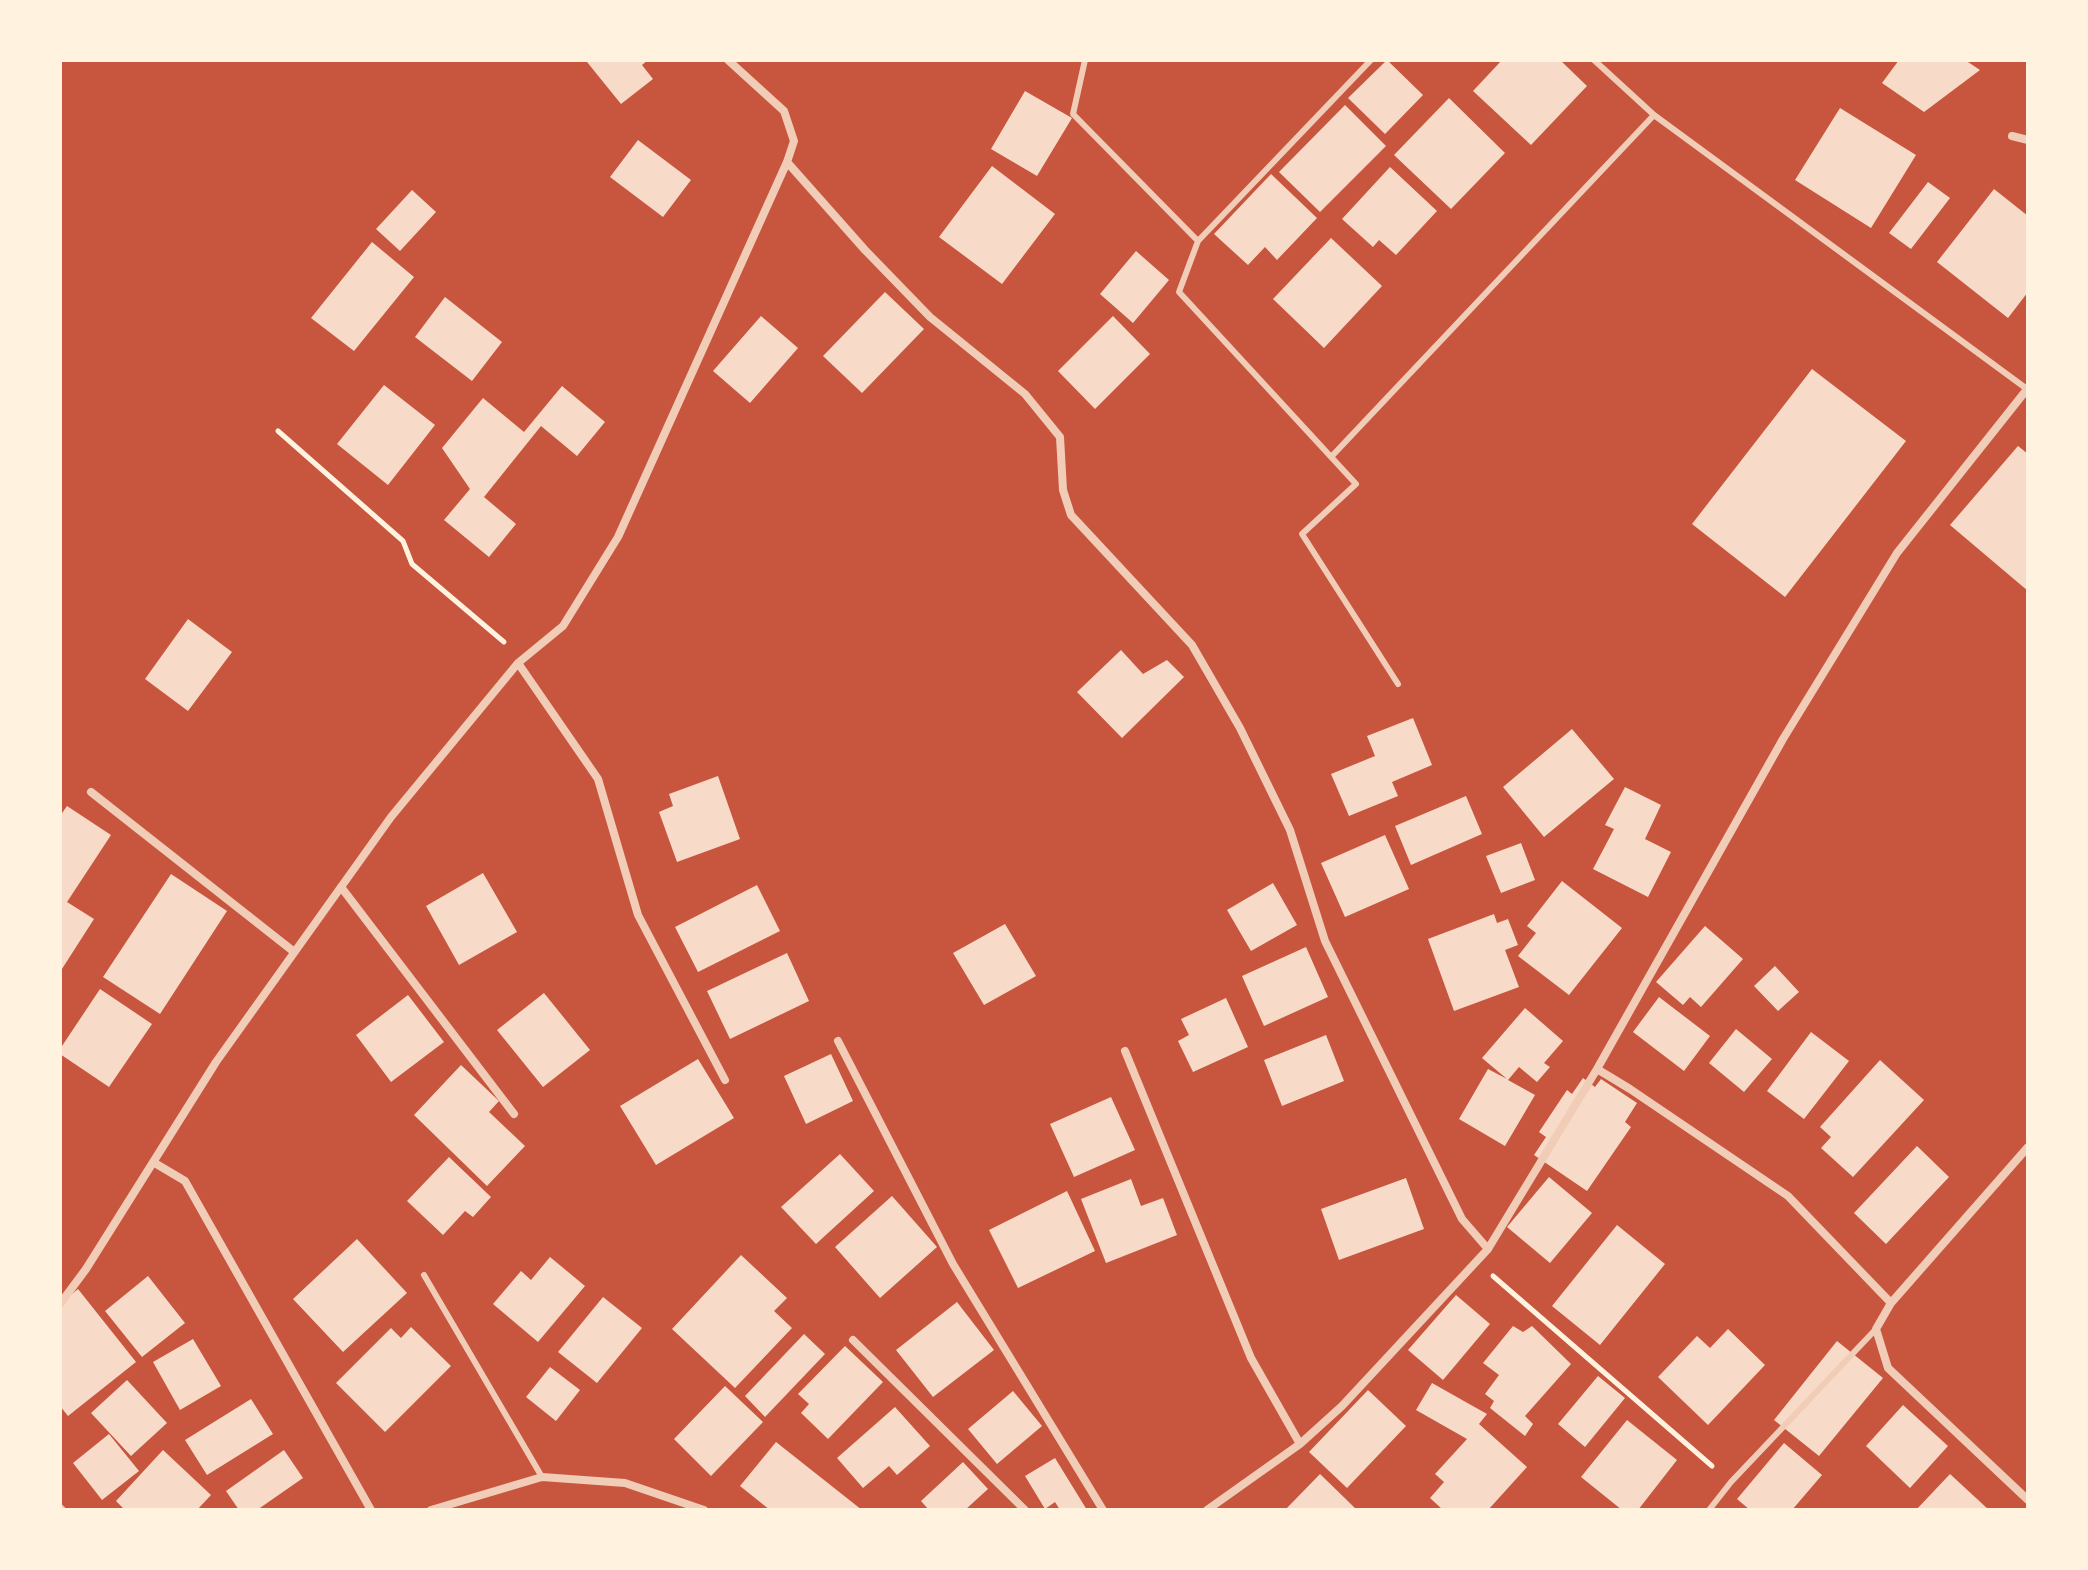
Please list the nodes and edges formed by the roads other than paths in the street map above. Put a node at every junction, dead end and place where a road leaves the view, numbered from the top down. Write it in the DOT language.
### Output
graph roads {
  1 [pos="728,60"];
  2 [pos="1085,60"];
  3 [pos="1371,60"];
  4 [pos="1594,60"];
  5 [pos="1654,115"];
  6 [pos="2012,136"];
  7 [pos="2028,140"];
  8 [pos="787,162"];
  9 [pos="1198,241"];
  10 [pos="2027,388"];
  11 [pos="1332,456"];
  12 [pos="518,663"];
  13 [pos="1398,684"];
  14 [pos="91,792"];
  15 [pos="341,887"];
  16 [pos="293,951"];
  17 [pos="838,1041"];
  18 [pos="1125,1051"];
  19 [pos="1597,1069"];
  20 [pos="725,1080"];
  21 [pos="514,1114"];
  22 [pos="2028,1147"];
  23 [pos="153,1162"];
  24 [pos="1488,1249"];
  25 [pos="424,1275"];
  26 [pos="1891,1303"];
  27 [pos="60,1304"];
  28 [pos="1876,1329"];
  29 [pos="853,1340"];
  30 [pos="1300,1444"];
  31 [pos="542,1477"];
  32 [pos="2028,1500"];
  33 [pos="371,1510"];
  34 [pos="431,1510"];
  35 [pos="704,1510"];
  36 [pos="1025,1510"];
  37 [pos="1103,1510"];
  38 [pos="1207,1510"];
  39 [pos="1709,1510"];
  1 -- 8 [label="street"];
  2 -- 9 [label="lane"];
  3 -- 9 [label="lane"];
  4 -- 5 [label="lane"];
  5 -- 10 [label="lane"];
  5 -- 11 [label="lane"];
  6 -- 7 [label="street"];
  8 -- 12 [label="street"];
  8 -- 24 [label="street"];
  9 -- 11 [label="lane"];
  10 -- 19 [label="street"];
  11 -- 13 [label="lane"];
  12 -- 15 [label="street"];
  12 -- 20 [label="street"];
  14 -- 16 [label="street"];
  15 -- 16 [label="street"];
  15 -- 21 [label="street"];
  16 -- 23 [label="street"];
  17 -- 37 [label="street"];
  18 -- 30 [label="street"];
  19 -- 24 [label="street"];
  19 -- 26 [label="street"];
  22 -- 26 [label="street"];
  23 -- 27 [label="street"];
  23 -- 33 [label="street"];
  24 -- 30 [label="street"];
  25 -- 31 [label="lane"];
  26 -- 28 [label="street"];
  28 -- 32 [label="street"];
  28 -- 39 [label="lane"];
  29 -- 36 [label="street"];
  30 -- 38 [label="street"];
  31 -- 34 [label="street"];
  31 -- 35 [label="street"];
}
